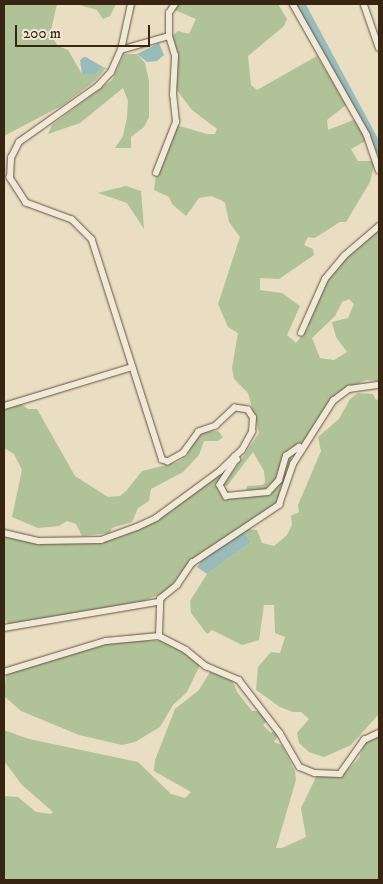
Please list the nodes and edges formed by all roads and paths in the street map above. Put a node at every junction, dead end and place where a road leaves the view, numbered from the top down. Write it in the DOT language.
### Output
graph roads {
  1 [pos="131,4"];
  2 [pos="174,4"];
  3 [pos="293,4"];
  4 [pos="364,4"];
  5 [pos="169,36"];
  6 [pos="379,47"];
  7 [pos="121,50"];
  8 [pos="379,170"];
  9 [pos="156,173"];
  10 [pos="379,226"];
  11 [pos="301,333"];
  12 [pos="132,367"];
  13 [pos="379,385"];
  14 [pos="4,406"];
  15 [pos="302,449"];
  16 [pos="235,456"];
  17 [pos="4,533"];
  18 [pos="158,602"];
  19 [pos="4,628"];
  20 [pos="159,636"];
  21 [pos="4,672"];
  22 [pos="379,733"];
  1 -- 7 [label="street"];
  2 -- 5 [label="street"];
  3 -- 8 [label="street"];
  4 -- 6 [label="street"];
  5 -- 7 [label="street"];
  5 -- 9 [label="street"];
  7 -- 12 [label="street"];
  10 -- 11 [label="street"];
  12 -- 14 [label="street"];
  12 -- 16 [label="street"];
  13 -- 15 [label="street"];
  15 -- 16 [label="street"];
  15 -- 18 [label="street"];
  16 -- 17 [label="street"];
  18 -- 19 [label="street"];
  18 -- 20 [label="street"];
  20 -- 21 [label="street"];
  20 -- 22 [label="street"];
}
